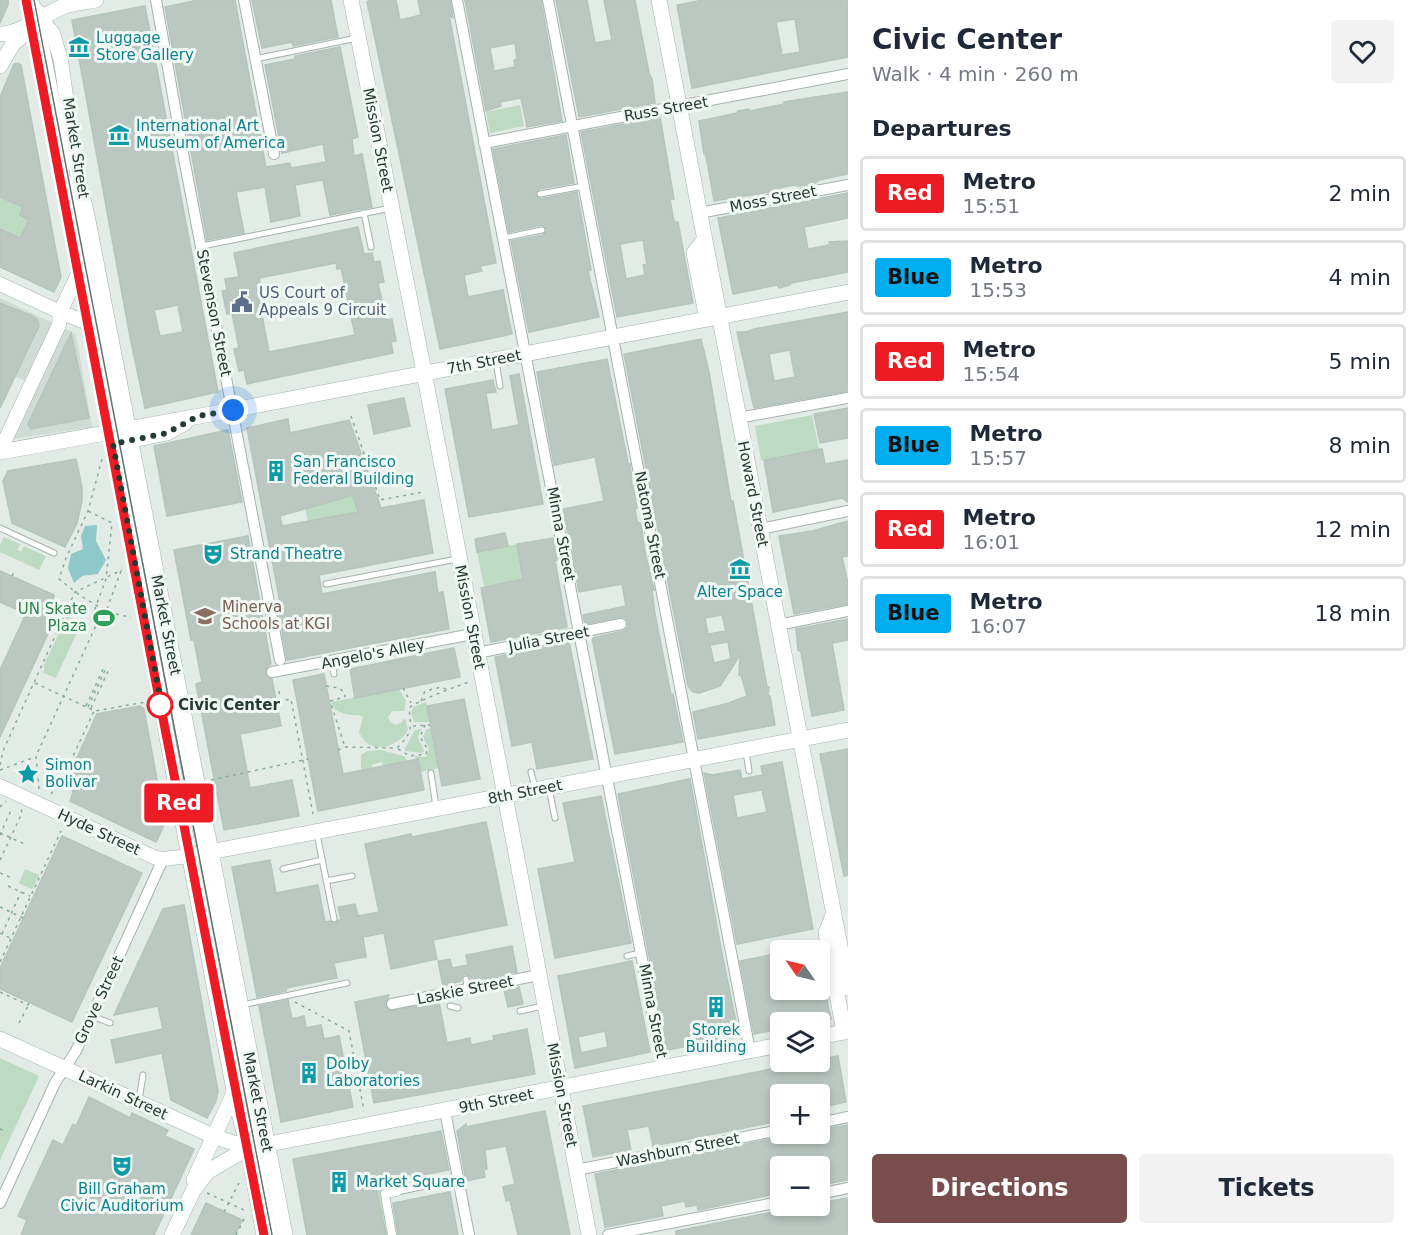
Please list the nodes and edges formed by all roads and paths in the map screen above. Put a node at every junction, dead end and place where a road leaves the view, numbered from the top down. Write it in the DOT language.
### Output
graph roads {
  1 [pos="30,0"];
  2 [pos="38,0"];
  3 [pos="96,0"];
  4 [pos="156,0"];
  5 [pos="244,0"];
  6 [pos="351,0"];
  7 [pos="457,0"];
  8 [pos="548,0"];
  9 [pos="659,0"];
  10 [pos="41,19"];
  11 [pos="0,34"];
  12 [pos="358,38"];
  13 [pos="255,59"];
  14 [pos="0,66"];
  15 [pos="848,74"];
  16 [pos="679,106"];
  17 [pos="572,126"];
  18 [pos="484,142"];
  19 [pos="274,154"];
  20 [pos="848,185"];
  21 [pos="584,186"];
  22 [pos="540,194"];
  23 [pos="392,207"];
  24 [pos="364,213"];
  25 [pos="699,213"];
  26 [pos="542,230"];
  27 [pos="503,238"];
  28 [pos="202,246"];
  29 [pos="371,247"];
  30 [pos="80,270"];
  31 [pos="0,284"];
  32 [pos="848,292"];
  33 [pos="60,312"];
  34 [pos="713,318"];
  35 [pos="99,322"];
  36 [pos="613,337"];
  37 [pos="526,354"];
  38 [pos="495,360"];
  39 [pos="424,373"];
  40 [pos="500,386"];
  41 [pos="848,398"];
  42 [pos="233,410"];
  43 [pos="351,416"];
  44 [pos="738,418"];
  45 [pos="121,436"];
  46 [pos="0,451"];
  47 [pos="101,459"];
  48 [pos="423,492"];
  49 [pos="88,511"];
  50 [pos="848,511"];
  51 [pos="0,528"];
  52 [pos="760,529"];
  53 [pos="54,553"];
  54 [pos="459,559"];
  55 [pos="15,570"];
  56 [pos="12,576"];
  57 [pos="106,579"];
  58 [pos="326,584"];
  59 [pos="75,592"];
  60 [pos="97,605"];
  61 [pos="107,611"];
  62 [pos="848,611"];
  63 [pos="115,615"];
  64 [pos="132,617"];
  65 [pos="98,621"];
  66 [pos="621,624"];
  67 [pos="778,625"];
  68 [pos="580,632"];
  69 [pos="473,634"];
  70 [pos="477,653"];
  71 [pos="280,660"];
  72 [pos="332,662"];
  73 [pos="272,672"];
  74 [pos="334,674"];
  75 [pos="482,680"];
  76 [pos="34,682"];
  77 [pos="326,686"];
  78 [pos="403,688"];
  79 [pos="448,690"];
  80 [pos="279,691"];
  81 [pos="64,696"];
  82 [pos="421,701"];
  83 [pos="148,702"];
  84 [pos="412,704"];
  85 [pos="88,707"];
  86 [pos="94,711"];
  87 [pos="425,725"];
  88 [pos="430,725"];
  89 [pos="412,727"];
  90 [pos="848,730"];
  91 [pos="800,739"];
  92 [pos="345,747"];
  93 [pos="397,748"];
  94 [pos="745,749"];
  95 [pos="338,750"];
  96 [pos="36,756"];
  97 [pos="410,756"];
  98 [pos="308,759"];
  99 [pos="695,759"];
  100 [pos="302,760"];
  101 [pos="411,760"];
  102 [pos="0,765"];
  103 [pos="0,770"];
  104 [pos="749,771"];
  105 [pos="531,772"];
  106 [pos="431,773"];
  107 [pos="608,776"];
  108 [pos="211,780"];
  109 [pos="0,786"];
  110 [pos="39,789"];
  111 [pos="542,789"];
  112 [pos="51,794"];
  113 [pos="504,796"];
  114 [pos="2,804"];
  115 [pos="0,807"];
  116 [pos="12,808"];
  117 [pos="436,809"];
  118 [pos="22,813"];
  119 [pos="313,814"];
  120 [pos="555,819"];
  121 [pos="61,831"];
  122 [pos="207,831"];
  123 [pos="316,832"];
  124 [pos="0,833"];
  125 [pos="10,837"];
  126 [pos="27,845"];
  127 [pos="201,854"];
  128 [pos="0,860"];
  129 [pos="163,860"];
  130 [pos="322,860"];
  131 [pos="283,869"];
  132 [pos="0,873"];
  133 [pos="352,876"];
  134 [pos="12,878"];
  135 [pos="326,881"];
  136 [pos="8,886"];
  137 [pos="21,892"];
  138 [pos="30,897"];
  139 [pos="15,905"];
  140 [pos="0,907"];
  141 [pos="24,909"];
  142 [pos="12,913"];
  143 [pos="834,913"];
  144 [pos="22,917"];
  145 [pos="334,919"];
  146 [pos="9,920"];
  147 [pos="18,924"];
  148 [pos="1,934"];
  149 [pos="11,938"];
  150 [pos="642,953"];
  151 [pos="627,956"];
  152 [pos="0,962"];
  153 [pos="538,975"];
  154 [pos="347,983"];
  155 [pos="848,988"];
  156 [pos="0,992"];
  157 [pos="291,1000"];
  158 [pos="392,1004"];
  159 [pos="239,1005"];
  160 [pos="450,1006"];
  161 [pos="544,1006"];
  162 [pos="458,1008"];
  163 [pos="520,1011"];
  164 [pos="92,1016"];
  165 [pos="19,1023"];
  166 [pos="110,1023"];
  167 [pos="846,1032"];
  168 [pos="830,1035"];
  169 [pos="0,1039"];
  170 [pos="770,1047"];
  171 [pos="750,1051"];
  172 [pos="65,1068"];
  173 [pos="663,1068"];
  174 [pos="143,1075"];
  175 [pos="560,1088"];
  176 [pos="234,1094"];
  177 [pos="139,1102"];
  178 [pos="445,1111"];
  179 [pos="848,1117"];
  180 [pos="830,1121"];
  181 [pos="366,1127"];
  182 [pos="0,1128"];
  183 [pos="5,1131"];
  184 [pos="770,1132"];
  185 [pos="213,1136"];
  186 [pos="258,1147"];
  187 [pos="576,1170"];
  188 [pos="458,1179"];
  189 [pos="238,1183"];
  190 [pos="848,1188"];
  191 [pos="397,1192"];
  192 [pos="830,1192"];
  193 [pos="206,1193"];
  194 [pos="0,1203"];
  195 [pos="228,1203"];
  196 [pos="770,1204"];
  197 [pos="186,1205"];
  198 [pos="244,1210"];
  199 [pos="224,1212"];
  200 [pos="245,1216"];
  201 [pos="172,1235"];
  202 [pos="236,1235"];
  203 [pos="264,1235"];
  204 [pos="275,1235"];
  205 [pos="285,1235"];
  206 [pos="392,1235"];
  207 [pos="469,1235"];
  208 [pos="589,1235"];
  209 [pos="608,1235"];
  1 -- 10 [label="street, Market Street"];
  2 -- 10 [label="street, Market Street"];
  3 -- 10 [label="main road"];
  4 -- 28 [label="street, Stevenson Street"];
  5 -- 13 [label="street"];
  6 -- 12 [label="main road, Mission Street"];
  7 -- 18 [label="street, Minna Street"];
  8 -- 17 [label="street, Natoma Street"];
  9 -- 16 [label="main road, Howard Street"];
  10 -- 11 [label="main road"];
  10 -- 14 [label="main road"];
  10 -- 30 [label="street, Market Street"];
  10 -- 35 [label="street, Market Street"];
  12 -- 13 [label="lane"];
  12 -- 23 [label="main road, Mission Street"];
  13 -- 19 [label="street"];
  15 -- 16 [label="street, Russ Street"];
  16 -- 17 [label="street, Russ Street"];
  16 -- 25 [label="main road, Howard Street"];
  17 -- 18 [label="street, Russ Street"];
  17 -- 21 [label="street, Natoma Street"];
  18 -- 27 [label="street, Minna Street"];
  20 -- 25 [label="street, Moss Street"];
  21 -- 22 [label="lane"];
  21 -- 36 [label="street, Natoma Street"];
  23 -- 24 [label="lane"];
  23 -- 39 [label="main road, Mission Street"];
  24 -- 28 [label="lane"];
  24 -- 29 [label="lane"];
  25 -- 34 [label="main road, Howard Street"];
  26 -- 27 [label="lane"];
  27 -- 37 [label="street, Minna Street"];
  28 -- 42 [label="street, Stevenson Street"];
  30 -- 33 [label="street"];
  30 -- 35 [label="street, Market Street"];
  31 -- 33 [label="street"];
  32 -- 34 [label="main road, 7th Street"];
  33 -- 35 [label="street"];
  33 -- 46 [label="street"];
  34 -- 36 [label="main road, 7th Street"];
  34 -- 44 [label="main road, Howard Street"];
  35 -- 45 [label="street, Market Street"];
  36 -- 37 [label="main road, 7th Street"];
  36 -- 99 [label="street, Natoma Street"];
  37 -- 38 [label="main road, 7th Street"];
  37 -- 68 [label="street, Minna Street"];
  38 -- 39 [label="main road, 7th Street"];
  38 -- 40 [label="lane"];
  39 -- 42 [label="main road, 7th Street"];
  39 -- 54 [label="main road, Mission Street"];
  41 -- 44 [label="street"];
  42 -- 45 [label="main road, 7th Street"];
  42 -- 71 [label="street, Stevenson Street"];
  43 -- 48 [label="path"];
  44 -- 52 [label="main road, Howard Street"];
  45 -- 46 [label="main road, 7th Street"];
  45 -- 122 [label="street, Market Street"];
  45 -- 127 [label="main road, Market Street"];
  47 -- 49 [label="path"];
  49 -- 57 [label="path"];
  49 -- 59 [label="path"];
  50 -- 52 [label="street"];
  51 -- 53 [label="lane"];
  52 -- 67 [label="main road, Howard Street"];
  54 -- 58 [label="lane"];
  54 -- 69 [label="main road, Mission Street"];
  55 -- 56 [label="path"];
  57 -- 59 [label="path"];
  57 -- 60 [label="path"];
  57 -- 61 [label="path"];
  59 -- 60 [label="path"];
  59 -- 76 [label="path"];
  60 -- 61 [label="path"];
  60 -- 65 [label="path"];
  61 -- 63 [label="path"];
  62 -- 67 [label="street"];
  63 -- 64 [label="path"];
  63 -- 65 [label="path"];
  65 -- 81 [label="path"];
  66 -- 68 [label="street, Julia Street"];
  67 -- 91 [label="main road, Howard Street"];
  68 -- 70 [label="street, Julia Street"];
  68 -- 107 [label="street, Minna Street"];
  69 -- 70 [label="main road, Mission Street"];
  69 -- 72 [label="street, Angelo's Alley"];
  70 -- 75 [label="main road, Mission Street"];
  72 -- 73 [label="street, Angelo's Alley"];
  72 -- 74 [label="lane"];
  75 -- 79 [label="path"];
  75 -- 113 [label="main road, Mission Street"];
  76 -- 81 [label="path"];
  76 -- 102 [label="path"];
  77 -- 92 [label="path"];
  78 -- 84 [label="path"];
  79 -- 82 [label="path"];
  79 -- 82 [label="path"];
  80 -- 100 [label="path"];
  81 -- 85 [label="path"];
  81 -- 96 [label="path"];
  82 -- 84 [label="path"];
  83 -- 86 [label="path"];
  84 -- 89 [label="path"];
  85 -- 85 [label="path"];
  85 -- 86 [label="path"];
  86 -- 112 [label="path"];
  87 -- 88 [label="path"];
  87 -- 89 [label="path"];
  87 -- 97 [label="path"];
  89 -- 93 [label="path"];
  90 -- 91 [label="main road, 8th Street"];
  91 -- 94 [label="main road, 8th Street"];
  91 -- 143 [label="main road, Howard Street"];
  92 -- 93 [label="path"];
  92 -- 95 [label="path"];
  93 -- 97 [label="path"];
  94 -- 99 [label="main road, 8th Street"];
  94 -- 104 [label="lane"];
  96 -- 103 [label="path"];
  96 -- 110 [label="path"];
  97 -- 101 [label="path"];
  98 -- 100 [label="path"];
  99 -- 107 [label="main road, 8th Street"];
  99 -- 171 [label="street, Natoma Street"];
  100 -- 108 [label="path"];
  100 -- 119 [label="path"];
  105 -- 111 [label="lane"];
  106 -- 117 [label="lane"];
  107 -- 111 [label="main road, 8th Street"];
  107 -- 150 [label="street, Minna Street"];
  109 -- 129 [label="street, Hyde Street"];
  111 -- 113 [label="main road, 8th Street"];
  111 -- 120 [label="lane"];
  113 -- 117 [label="main road, 8th Street"];
  113 -- 153 [label="main road, Mission Street"];
  114 -- 115 [label="path"];
  116 -- 124 [label="path"];
  117 -- 123 [label="main road, 8th Street"];
  118 -- 125 [label="path"];
  121 -- 138 [label="path"];
  122 -- 127 [label="main road, Market Street"];
  123 -- 127 [label="main road, 8th Street"];
  123 -- 130 [label="lane"];
  124 -- 125 [label="path"];
  125 -- 126 [label="path"];
  125 -- 128 [label="path"];
  127 -- 129 [label="street"];
  127 -- 159 [label="main road, Market Street"];
  127 -- 176 [label="street, Market Street"];
  127 -- 186 [label="lane, Market Street"];
  129 -- 164 [label="street, Grove Street"];
  130 -- 131 [label="lane"];
  130 -- 135 [label="lane"];
  132 -- 134 [label="path"];
  133 -- 135 [label="lane"];
  135 -- 145 [label="lane"];
  136 -- 137 [label="path"];
  137 -- 138 [label="path"];
  137 -- 139 [label="path"];
  138 -- 141 [label="path"];
  139 -- 141 [label="path"];
  139 -- 142 [label="path"];
  140 -- 142 [label="path"];
  141 -- 144 [label="path"];
  142 -- 144 [label="path"];
  142 -- 146 [label="path"];
  143 -- 155 [label="main road, Howard Street"];
  143 -- 167 [label="main road"];
  144 -- 147 [label="path"];
  146 -- 147 [label="path"];
  146 -- 148 [label="path"];
  147 -- 149 [label="path"];
  148 -- 149 [label="path"];
  149 -- 152 [label="path"];
  150 -- 151 [label="lane"];
  150 -- 173 [label="street, Minna Street"];
  153 -- 158 [label="street, Laskie Street"];
  153 -- 161 [label="main road, Mission Street"];
  154 -- 159 [label="lane"];
  156 -- 165 [label="path"];
  157 -- 181 [label="path"];
  159 -- 186 [label="main road, Market Street"];
  160 -- 162 [label="lane"];
  161 -- 163 [label="lane"];
  161 -- 175 [label="main road, Mission Street"];
  164 -- 166 [label="lane"];
  164 -- 172 [label="street, Grove Street"];
  167 -- 168 [label="main road"];
  169 -- 172 [label="main road, Larkin Street"];
  170 -- 171 [label="main road, 9th Street"];
  171 -- 173 [label="main road, 9th Street"];
  172 -- 177 [label="main road, Larkin Street"];
  172 -- 194 [label="street, Grove Street"];
  173 -- 175 [label="main road, 9th Street"];
  174 -- 177 [label="lane"];
  175 -- 178 [label="main road, 9th Street"];
  175 -- 187 [label="main road, Mission Street"];
  176 -- 185 [label="main road"];
  176 -- 186 [label="main road, Market Street"];
  177 -- 185 [label="main road, Larkin Street"];
  178 -- 181 [label="main road, 9th Street"];
  178 -- 188 [label="street"];
  179 -- 180 [label="street"];
  181 -- 186 [label="main road, 9th Street"];
  182 -- 183 [label="path"];
  184 -- 187 [label="street, Washburn Street"];
  185 -- 186 [label="main road, Larkin Street"];
  185 -- 197 [label="main road"];
  186 -- 197 [label="main road"];
  186 -- 203 [label="main road, Market Street"];
  186 -- 204 [label="lane, Market Street"];
  186 -- 205 [label="main road, Market Street"];
  187 -- 208 [label="main road, Mission Street"];
  188 -- 191 [label="lane"];
  188 -- 207 [label="street"];
  189 -- 195 [label="path"];
  190 -- 192 [label="street"];
  191 -- 206 [label="street"];
  193 -- 195 [label="path"];
  195 -- 198 [label="path"];
  195 -- 199 [label="path"];
  196 -- 209 [label="street"];
  197 -- 201 [label="main road"];
  200 -- 202 [label="path"];
}
